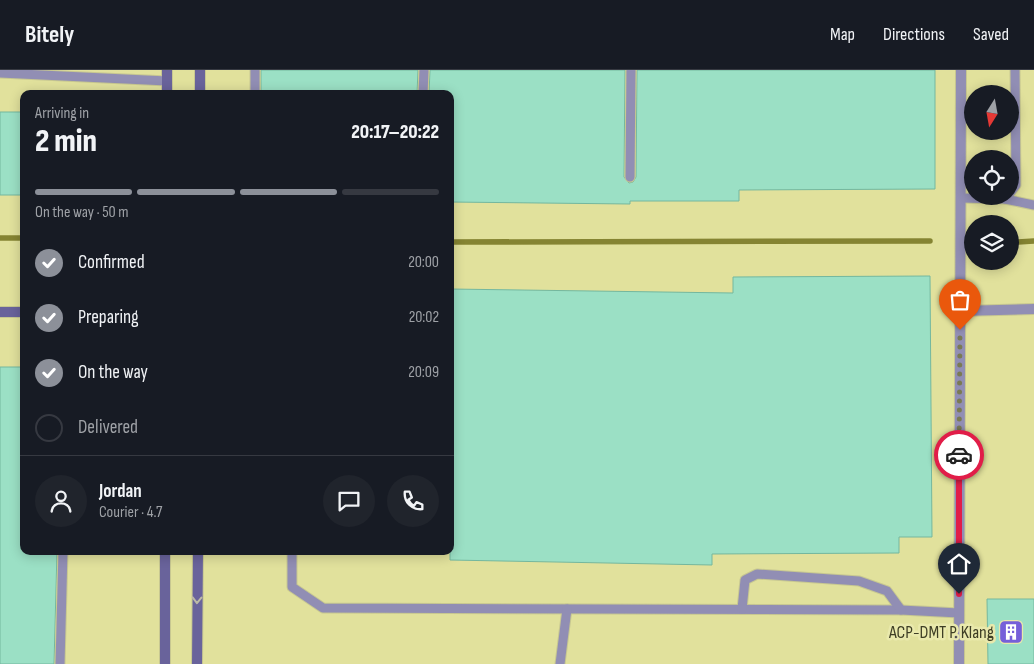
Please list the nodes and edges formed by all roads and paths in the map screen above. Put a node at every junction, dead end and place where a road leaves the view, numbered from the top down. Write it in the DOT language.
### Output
graph roads {
  1 [pos="200,70"];
  2 [pos="255,70"];
  3 [pos="424,70"];
  4 [pos="632,70"];
  5 [pos="961,70"];
  6 [pos="1015,70"];
  7 [pos="0,73"];
  8 [pos="167,75"];
  9 [pos="167,90"];
  10 [pos="200,90"];
  11 [pos="255,90"];
  12 [pos="423,90"];
  13 [pos="1016,150"];
  14 [pos="630,177"];
  15 [pos="961,198"];
  16 [pos="964,198"];
  17 [pos="1019,200"];
  18 [pos="1034,204"];
  19 [pos="1034,309"];
  20 [pos="960,311"];
  21 [pos="0,312"];
  22 [pos="20,312"];
  23 [pos="64,555"];
  24 [pos="166,555"];
  25 [pos="198,555"];
  26 [pos="292,555"];
  27 [pos="568,609"];
  28 [pos="742,609"];
  29 [pos="901,610"];
  30 [pos="959,613"];
  31 [pos="165,663"];
  32 [pos="60,664"];
  33 [pos="197,664"];
  34 [pos="560,664"];
  35 [pos="959,664"];
  1 -- 10 [label="street"];
  2 -- 11 [label="lane"];
  3 -- 12 [label="lane"];
  4 -- 14 [label="lane"];
  5 -- 15 [label="street"];
  6 -- 13 [label="lane"];
  7 -- 8 [label="lane"];
  8 -- 9 [label="street"];
  15 -- 16 [label="lane"];
  15 -- 20 [label="street"];
  17 -- 18 [label="lane"];
  19 -- 20 [label="street"];
  20 -- 30 [label="street"];
  21 -- 22 [label="street"];
  23 -- 32 [label="lane"];
  24 -- 31 [label="street"];
  25 -- 33 [label="street, one-way"];
  26 -- 27 [label="lane"];
  27 -- 28 [label="lane"];
  27 -- 34 [label="lane"];
  28 -- 29 [label="lane"];
  28 -- 29 [label="lane"];
  29 -- 30 [label="lane"];
  30 -- 35 [label="street"];
}
